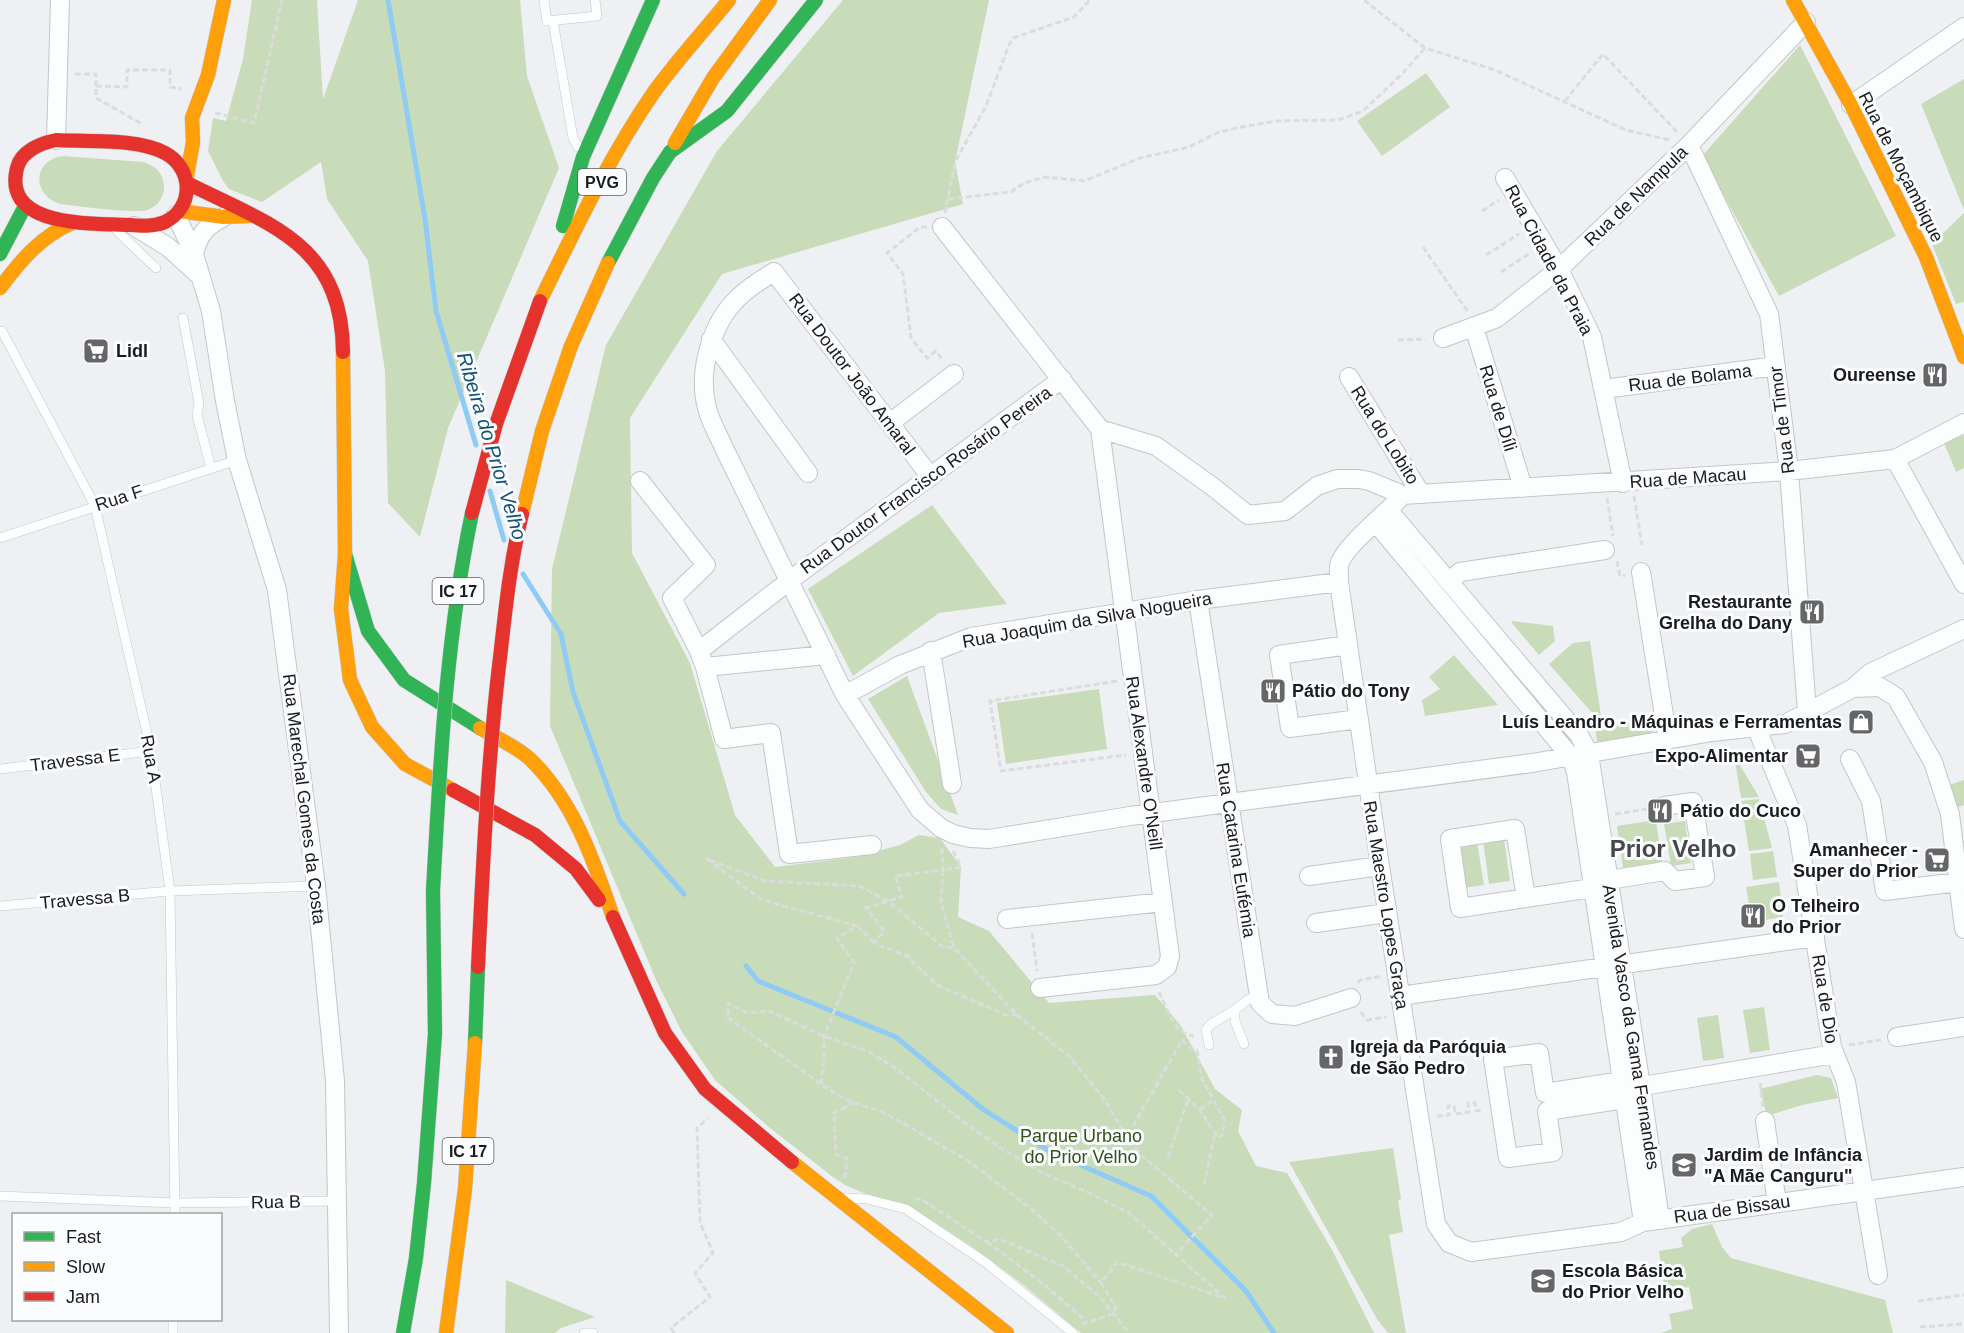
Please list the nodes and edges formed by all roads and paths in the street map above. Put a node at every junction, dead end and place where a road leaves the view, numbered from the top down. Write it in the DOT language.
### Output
graph roads {
  1 [pos="60,0"];
  2 [pos="224,0"];
  3 [pos="282,0"];
  4 [pos="544,0"];
  5 [pos="595,0"];
  6 [pos="653,0"];
  7 [pos="710,0"];
  8 [pos="729,0"];
  9 [pos="770,0"];
  10 [pos="816,0"];
  11 [pos="1090,0"];
  12 [pos="1364,0"];
  13 [pos="1793,0"];
  14 [pos="553,21"];
  15 [pos="1806,22"];
  16 [pos="1964,27"];
  17 [pos="1425,48"];
  18 [pos="672,67"];
  19 [pos="58,75"];
  20 [pos="96,86"];
  21 [pos="202,92"];
  22 [pos="1565,101"];
  23 [pos="1851,105"];
  24 [pos="212,113"];
  25 [pos="192,118"];
  26 [pos="56,140"];
  27 [pos="152,142"];
  28 [pos="1689,145"];
  29 [pos="138,146"];
  30 [pos="670,152"];
  31 [pos="23,157"];
  32 [pos="584,157"];
  33 [pos="6,167"];
  34 [pos="1505,178"];
  35 [pos="188,180"];
  36 [pos="948,199"];
  37 [pos="17,204"];
  38 [pos="177,213"];
  39 [pos="251,216"];
  40 [pos="224,217"];
  41 [pos="74,222"];
  42 [pos="110,225"];
  43 [pos="1533,225"];
  44 [pos="134,226"];
  45 [pos="942,227"];
  46 [pos="0,232"];
  47 [pos="1544,244"];
  48 [pos="1423,247"];
  49 [pos="2,251"];
  50 [pos="194,254"];
  51 [pos="1486,255"];
  52 [pos="156,268"];
  53 [pos="1559,269"];
  54 [pos="1501,272"];
  55 [pos="199,275"];
  56 [pos="0,288"];
  57 [pos="540,301"];
  58 [pos="183,318"];
  59 [pos="1474,327"];
  60 [pos="2,331"];
  61 [pos="1443,338"];
  62 [pos="711,339"];
  63 [pos="1398,340"];
  64 [pos="1964,357"];
  65 [pos="1776,366"];
  66 [pos="954,374"];
  67 [pos="1348,377"];
  68 [pos="1062,379"];
  69 [pos="1604,389"];
  70 [pos="890,423"];
  71 [pos="1964,423"];
  72 [pos="1100,429"];
  73 [pos="1895,459"];
  74 [pos="237,460"];
  75 [pos="212,468"];
  76 [pos="1788,471"];
  77 [pos="808,473"];
  78 [pos="930,476"];
  79 [pos="640,481"];
  80 [pos="1627,483"];
  81 [pos="1523,488"];
  82 [pos="1421,494"];
  83 [pos="1403,495"];
  84 [pos="95,506"];
  85 [pos="1382,517"];
  86 [pos="0,538"];
  87 [pos="1642,545"];
  88 [pos="1605,550"];
  89 [pos="345,555"];
  90 [pos="1641,572"];
  91 [pos="789,581"];
  92 [pos="1339,582"];
  93 [pos="1449,582"];
  94 [pos="1964,584"];
  95 [pos="1198,600"];
  96 [pos="1124,612"];
  97 [pos="1964,629"];
  98 [pos="1348,645"];
  99 [pos="931,651"];
  100 [pos="826,655"];
  101 [pos="702,659"];
  102 [pos="1133,679"];
  103 [pos="1853,688"];
  104 [pos="845,695"];
  105 [pos="1807,712"];
  106 [pos="1359,719"];
  107 [pos="1756,727"];
  108 [pos="1668,741"];
  109 [pos="151,752"];
  110 [pos="1143,752"];
  111 [pos="1580,755"];
  112 [pos="1850,759"];
  113 [pos="0,769"];
  114 [pos="952,784"];
  115 [pos="1368,785"];
  116 [pos="1230,804"];
  117 [pos="1664,806"];
  118 [pos="1957,812"];
  119 [pos="1151,814"];
  120 [pos="1599,817"];
  121 [pos="941,828"];
  122 [pos="872,844"];
  123 [pos="1380,866"];
  124 [pos="943,870"];
  125 [pos="1309,876"];
  126 [pos="1958,882"];
  127 [pos="1601,884"];
  128 [pos="316,886"];
  129 [pos="170,891"];
  130 [pos="1526,898"];
  131 [pos="888,901"];
  132 [pos="1163,902"];
  133 [pos="0,906"];
  134 [pos="1388,913"];
  135 [pos="1030,916"];
  136 [pos="614,919"];
  137 [pos="1007,919"];
  138 [pos="1316,923"];
  139 [pos="857,926"];
  140 [pos="1964,929"];
  141 [pos="1815,937"];
  142 [pos="874,943"];
  143 [pos="954,948"];
  144 [pos="1622,963"];
  145 [pos="1604,966"];
  146 [pos="1397,974"];
  147 [pos="1150,976"];
  148 [pos="1360,980"];
  149 [pos="1040,988"];
  150 [pos="1259,994"];
  151 [pos="1400,996"];
  152 [pos="1351,998"];
  153 [pos="1234,1010"];
  154 [pos="1017,1015"];
  155 [pos="1388,1017"];
  156 [pos="1367,1020"];
  157 [pos="1964,1027"];
  158 [pos="1204,1032"];
  159 [pos="824,1036"];
  160 [pos="1897,1037"];
  161 [pos="1875,1041"];
  162 [pos="1244,1044"];
  163 [pos="1853,1044"];
  164 [pos="1209,1045"];
  165 [pos="1197,1050"];
  166 [pos="1834,1054"];
  167 [pos="821,1084"];
  168 [pos="1628,1089"];
  169 [pos="1179,1090"];
  170 [pos="1545,1093"];
  171 [pos="1214,1099"];
  172 [pos="1189,1100"];
  173 [pos="854,1102"];
  174 [pos="722,1104"];
  175 [pos="1500,1108"];
  176 [pos="1200,1110"];
  177 [pos="1547,1111"];
  178 [pos="1419,1119"];
  179 [pos="1765,1121"];
  180 [pos="1133,1126"];
  181 [pos="1217,1137"];
  182 [pos="1168,1157"];
  183 [pos="1964,1177"];
  184 [pos="845,1181"];
  185 [pos="1204,1185"];
  186 [pos="1864,1190"];
  187 [pos="0,1196"];
  188 [pos="838,1198"];
  189 [pos="912,1199"];
  190 [pos="336,1201"];
  191 [pos="175,1203"];
  192 [pos="1777,1203"];
  193 [pos="175,1213"];
  194 [pos="1652,1221"];
  195 [pos="987,1242"];
  196 [pos="1176,1254"];
  197 [pos="1878,1275"];
  198 [pos="1101,1283"];
  199 [pos="1964,1295"];
  200 [pos="1918,1301"];
  201 [pos="1113,1314"];
  202 [pos="1964,1323"];
  203 [pos="1920,1327"];
  204 [pos="339,1333"];
  205 [pos="404,1333"];
  206 [pos="446,1333"];
  207 [pos="584,1333"];
  208 [pos="593,1333"];
  209 [pos="674,1333"];
  210 [pos="1007,1333"];
  211 [pos="1073,1333"];
  212 [pos="1129,1333"];
  1 -- 19 [label="street"];
  2 -- 21 [label="main road"];
  3 -- 24 [label="path"];
  4 -- 14 [label="lane"];
  5 -- 14 [label="lane"];
  6 -- 32 [label="main road"];
  7 -- 18 [label="main road"];
  8 -- 18 [label="main road, PVG"];
  9 -- 30 [label="main road"];
  10 -- 30 [label="main road"];
  11 -- 36 [label="path"];
  12 -- 17 [label="path"];
  13 -- 15 [label="main road, Rua de Moçambique"];
  14 -- 32 [label="lane"];
  15 -- 23 [label="main road, Rua de Moçambique"];
  15 -- 28 [label="street, Rua de Nampula"];
  16 -- 23 [label="street"];
  17 -- 22 [label="path"];
  17 -- 36 [label="path"];
  18 -- 57 [label="main road, PVG"];
  19 -- 20 [label="path"];
  19 -- 26 [label="street"];
  20 -- 21 [label="path"];
  20 -- 27 [label="path"];
  21 -- 25 [label="main road"];
  22 -- 28 [label="path"];
  22 -- 28 [label="path"];
  23 -- 64 [label="main road, Rua de Moçambique"];
  25 -- 27 [label="main road"];
  25 -- 35 [label="main road"];
  26 -- 29 [label="main road"];
  26 -- 31 [label="main road"];
  27 -- 29 [label="main road"];
  28 -- 53 [label="street, Rua de Nampula"];
  28 -- 65 [label="street, Rua de Timor"];
  29 -- 35 [label="main road"];
  30 -- 206 [label="main road, IC 17, bridge"];
  31 -- 33 [label="main road"];
  31 -- 37 [label="main road"];
  32 -- 57 [label="main road"];
  34 -- 43 [label="street, Rua Cidade da Praia"];
  35 -- 38 [label="main road"];
  35 -- 39 [label="main road"];
  36 -- 45 [label="path"];
  37 -- 41 [label="main road"];
  37 -- 49 [label="main road"];
  38 -- 40 [label="main road"];
  38 -- 44 [label="main road"];
  38 -- 50 [label="street, Rua Marechal Gomes da Costa"];
  39 -- 40 [label="main road"];
  39 -- 89 [label="main road"];
  40 -- 50 [label="street"];
  41 -- 42 [label="main road"];
  41 -- 56 [label="main road"];
  42 -- 44 [label="main road"];
  42 -- 52 [label="lane"];
  43 -- 47 [label="street, Rua Cidade da Praia"];
  43 -- 51 [label="path"];
  44 -- 55 [label="street, Rua Marechal Gomes da Costa"];
  45 -- 66 [label="path"];
  45 -- 68 [label="street"];
  46 -- 49 [label="main road"];
  47 -- 53 [label="street, Rua Cidade da Praia"];
  47 -- 54 [label="path"];
  48 -- 59 [label="path"];
  50 -- 55 [label="street, Rua Marechal Gomes da Costa"];
  53 -- 59 [label="street, Rua de Nampula"];
  53 -- 69 [label="street, Rua Cidade da Praia"];
  55 -- 74 [label="street, Rua Marechal Gomes da Costa"];
  57 -- 205 [label="main road, IC 17, bridge"];
  58 -- 75 [label="lane"];
  59 -- 61 [label="street, Rua de Nampula"];
  59 -- 81 [label="street, Rua de Díli"];
  60 -- 84 [label="lane, Rua A"];
  61 -- 63 [label="path"];
  62 -- 70 [label="street, Rua Doutor João Amaral"];
  62 -- 77 [label="street"];
  62 -- 91 [label="street"];
  65 -- 69 [label="street, Rua de Bolama"];
  65 -- 76 [label="street, Rua de Timor"];
  66 -- 70 [label="street"];
  67 -- 82 [label="street, Rua do Lobito"];
  68 -- 72 [label="street"];
  68 -- 78 [label="street, Rua Doutor Francisco Rosário Pereira"];
  69 -- 80 [label="street, Rua Cidade da Praia"];
  70 -- 78 [label="street, Rua Doutor João Amaral"];
  71 -- 73 [label="street, Rua de Macau"];
  72 -- 83 [label="street"];
  72 -- 96 [label="street, Rua Alexandre O'Neill"];
  73 -- 76 [label="street, Rua de Macau"];
  73 -- 94 [label="street"];
  74 -- 75 [label="lane, Rua F"];
  74 -- 128 [label="street, Rua Marechal Gomes da Costa"];
  75 -- 84 [label="lane, Rua F"];
  76 -- 80 [label="street, Rua de Macau"];
  76 -- 105 [label="street, Rua de Timor"];
  78 -- 91 [label="street, Rua Doutor Francisco Rosário Pereira"];
  79 -- 101 [label="street"];
  80 -- 81 [label="street, Rua de Macau"];
  80 -- 87 [label="path"];
  81 -- 82 [label="street, Rua de Macau"];
  82 -- 83 [label="street, Rua de Macau"];
  83 -- 85 [label="street, Rua Maestro Lopes Graça"];
  84 -- 86 [label="lane, Rua F"];
  84 -- 109 [label="lane, Rua A"];
  85 -- 92 [label="street, Rua Maestro Lopes Graça"];
  85 -- 93 [label="street, Avenida Vasco da Gama Fernandes"];
  85 -- 111 [label="street, Avenida Vasco da Gama Fernandes"];
  88 -- 93 [label="street"];
  89 -- 136 [label="main road"];
  89 -- 136 [label="main road"];
  90 -- 108 [label="street"];
  91 -- 100 [label="street"];
  91 -- 101 [label="street, Rua Doutor Francisco Rosário Pereira"];
  92 -- 95 [label="street, Rua Joaquim da Silva Nogueira"];
  92 -- 98 [label="street, Rua Maestro Lopes Graça"];
  93 -- 111 [label="street, Avenida Vasco da Gama Fernandes"];
  95 -- 96 [label="street, Rua Joaquim da Silva Nogueira"];
  95 -- 116 [label="street, Rua Catarina Eufémia"];
  96 -- 99 [label="street, Rua Joaquim da Silva Nogueira"];
  96 -- 102 [label="street, Rua Alexandre O'Neill"];
  97 -- 103 [label="street"];
  98 -- 106 [label="street, Rua Maestro Lopes Graça"];
  98 -- 106 [label="street"];
  99 -- 104 [label="street, Rua Joaquim da Silva Nogueira"];
  99 -- 114 [label="street"];
  100 -- 101 [label="street"];
  100 -- 104 [label="street"];
  101 -- 122 [label="street"];
  102 -- 110 [label="street, Rua Alexandre O'Neill"];
  102 -- 110 [label="path"];
  103 -- 105 [label="street"];
  103 -- 118 [label="street"];
  104 -- 121 [label="street"];
  105 -- 107 [label="street"];
  106 -- 115 [label="street, Rua Maestro Lopes Graça"];
  107 -- 108 [label="street"];
  107 -- 141 [label="street, Rua de Dio"];
  108 -- 111 [label="street"];
  109 -- 113 [label="lane, Travessa E"];
  109 -- 129 [label="lane, Rua A"];
  110 -- 119 [label="street, Rua Alexandre O'Neill"];
  111 -- 115 [label="street"];
  111 -- 120 [label="street, Avenida Vasco da Gama Fernandes"];
  111 -- 127 [label="street, Avenida Vasco da Gama Fernandes"];
  112 -- 126 [label="street"];
  115 -- 116 [label="street"];
  115 -- 123 [label="street, Rua Maestro Lopes Graça"];
  116 -- 119 [label="street"];
  116 -- 150 [label="street, Rua Catarina Eufémia"];
  117 -- 120 [label="path"];
  117 -- 127 [label="street"];
  118 -- 126 [label="street"];
  119 -- 121 [label="street"];
  119 -- 132 [label="street, Rua Alexandre O'Neill"];
  120 -- 127 [label="street, Avenida Vasco da Gama Fernandes"];
  121 -- 124 [label="path"];
  123 -- 125 [label="street"];
  123 -- 134 [label="street, Rua Maestro Lopes Graça"];
  124 -- 131 [label="path"];
  124 -- 143 [label="path"];
  126 -- 140 [label="street"];
  127 -- 130 [label="street"];
  127 -- 144 [label="street, Avenida Vasco da Gama Fernandes"];
  127 -- 145 [label="street, Avenida Vasco da Gama Fernandes"];
  128 -- 129 [label="lane, Travessa B"];
  128 -- 190 [label="street, Rua Marechal Gomes da Costa"];
  129 -- 133 [label="lane, Travessa B"];
  129 -- 191 [label="lane, Rua A"];
  130 -- 130 [label="street"];
  131 -- 139 [label="path"];
  131 -- 142 [label="path"];
  131 -- 143 [label="path"];
  132 -- 135 [label="street"];
  132 -- 147 [label="street, Rua Alexandre O'Neill"];
  134 -- 138 [label="street"];
  134 -- 146 [label="street, Rua Maestro Lopes Graça"];
  135 -- 137 [label="street"];
  135 -- 149 [label="path"];
  136 -- 174 [label="main road"];
  139 -- 142 [label="path"];
  139 -- 159 [label="path"];
  141 -- 144 [label="street"];
  141 -- 166 [label="street, Rua de Dio"];
  142 -- 154 [label="path"];
  143 -- 154 [label="path"];
  144 -- 145 [label="street"];
  144 -- 168 [label="street, Avenida Vasco da Gama Fernandes"];
  145 -- 151 [label="street"];
  145 -- 168 [label="street, Avenida Vasco da Gama Fernandes"];
  146 -- 148 [label="path"];
  146 -- 151 [label="street, Rua Maestro Lopes Graça"];
  147 -- 149 [label="street"];
  147 -- 158 [label="path"];
  150 -- 152 [label="street"];
  150 -- 153 [label="lane"];
  151 -- 178 [label="street, Rua Maestro Lopes Graça"];
  153 -- 158 [label="lane"];
  153 -- 162 [label="lane"];
  154 -- 196 [label="path"];
  155 -- 156 [label="path"];
  157 -- 160 [label="street"];
  158 -- 164 [label="lane"];
  158 -- 165 [label="path"];
  159 -- 167 [label="path"];
  159 -- 167 [label="path"];
  159 -- 196 [label="path"];
  161 -- 163 [label="path"];
  165 -- 171 [label="path"];
  165 -- 180 [label="path"];
  166 -- 168 [label="street"];
  166 -- 186 [label="street, Rua de Dio"];
  167 -- 173 [label="path"];
  168 -- 170 [label="street"];
  168 -- 177 [label="street"];
  168 -- 194 [label="street, Avenida Vasco da Gama Fernandes"];
  169 -- 172 [label="path"];
  170 -- 175 [label="street"];
  170 -- 177 [label="street"];
  171 -- 176 [label="path"];
  171 -- 181 [label="path"];
  172 -- 176 [label="path"];
  172 -- 182 [label="path"];
  173 -- 184 [label="path"];
  173 -- 198 [label="path"];
  174 -- 188 [label="main road"];
  174 -- 209 [label="path"];
  175 -- 177 [label="street"];
  175 -- 178 [label="path"];
  176 -- 181 [label="path"];
  178 -- 194 [label="street, Rua Maestro Lopes Graça"];
  179 -- 192 [label="street"];
  181 -- 185 [label="path"];
  183 -- 186 [label="street, Rua de Bissau"];
  186 -- 192 [label="street, Rua de Bissau"];
  186 -- 197 [label="street, Rua de Dio"];
  187 -- 191 [label="lane, Rua B"];
  188 -- 210 [label="main road"];
  188 -- 211 [label="lane"];
  189 -- 195 [label="path"];
  190 -- 191 [label="lane, Rua B"];
  190 -- 204 [label="street, Rua Marechal Gomes da Costa"];
  191 -- 193 [label="lane, Rua A"];
  192 -- 194 [label="street, Rua de Bissau"];
  195 -- 201 [label="path"];
  195 -- 201 [label="path"];
  196 -- 198 [label="path"];
  198 -- 201 [label="path"];
  199 -- 200 [label="path"];
  201 -- 212 [label="path"];
  202 -- 203 [label="path"];
  207 -- 208 [label="lane"];
}
